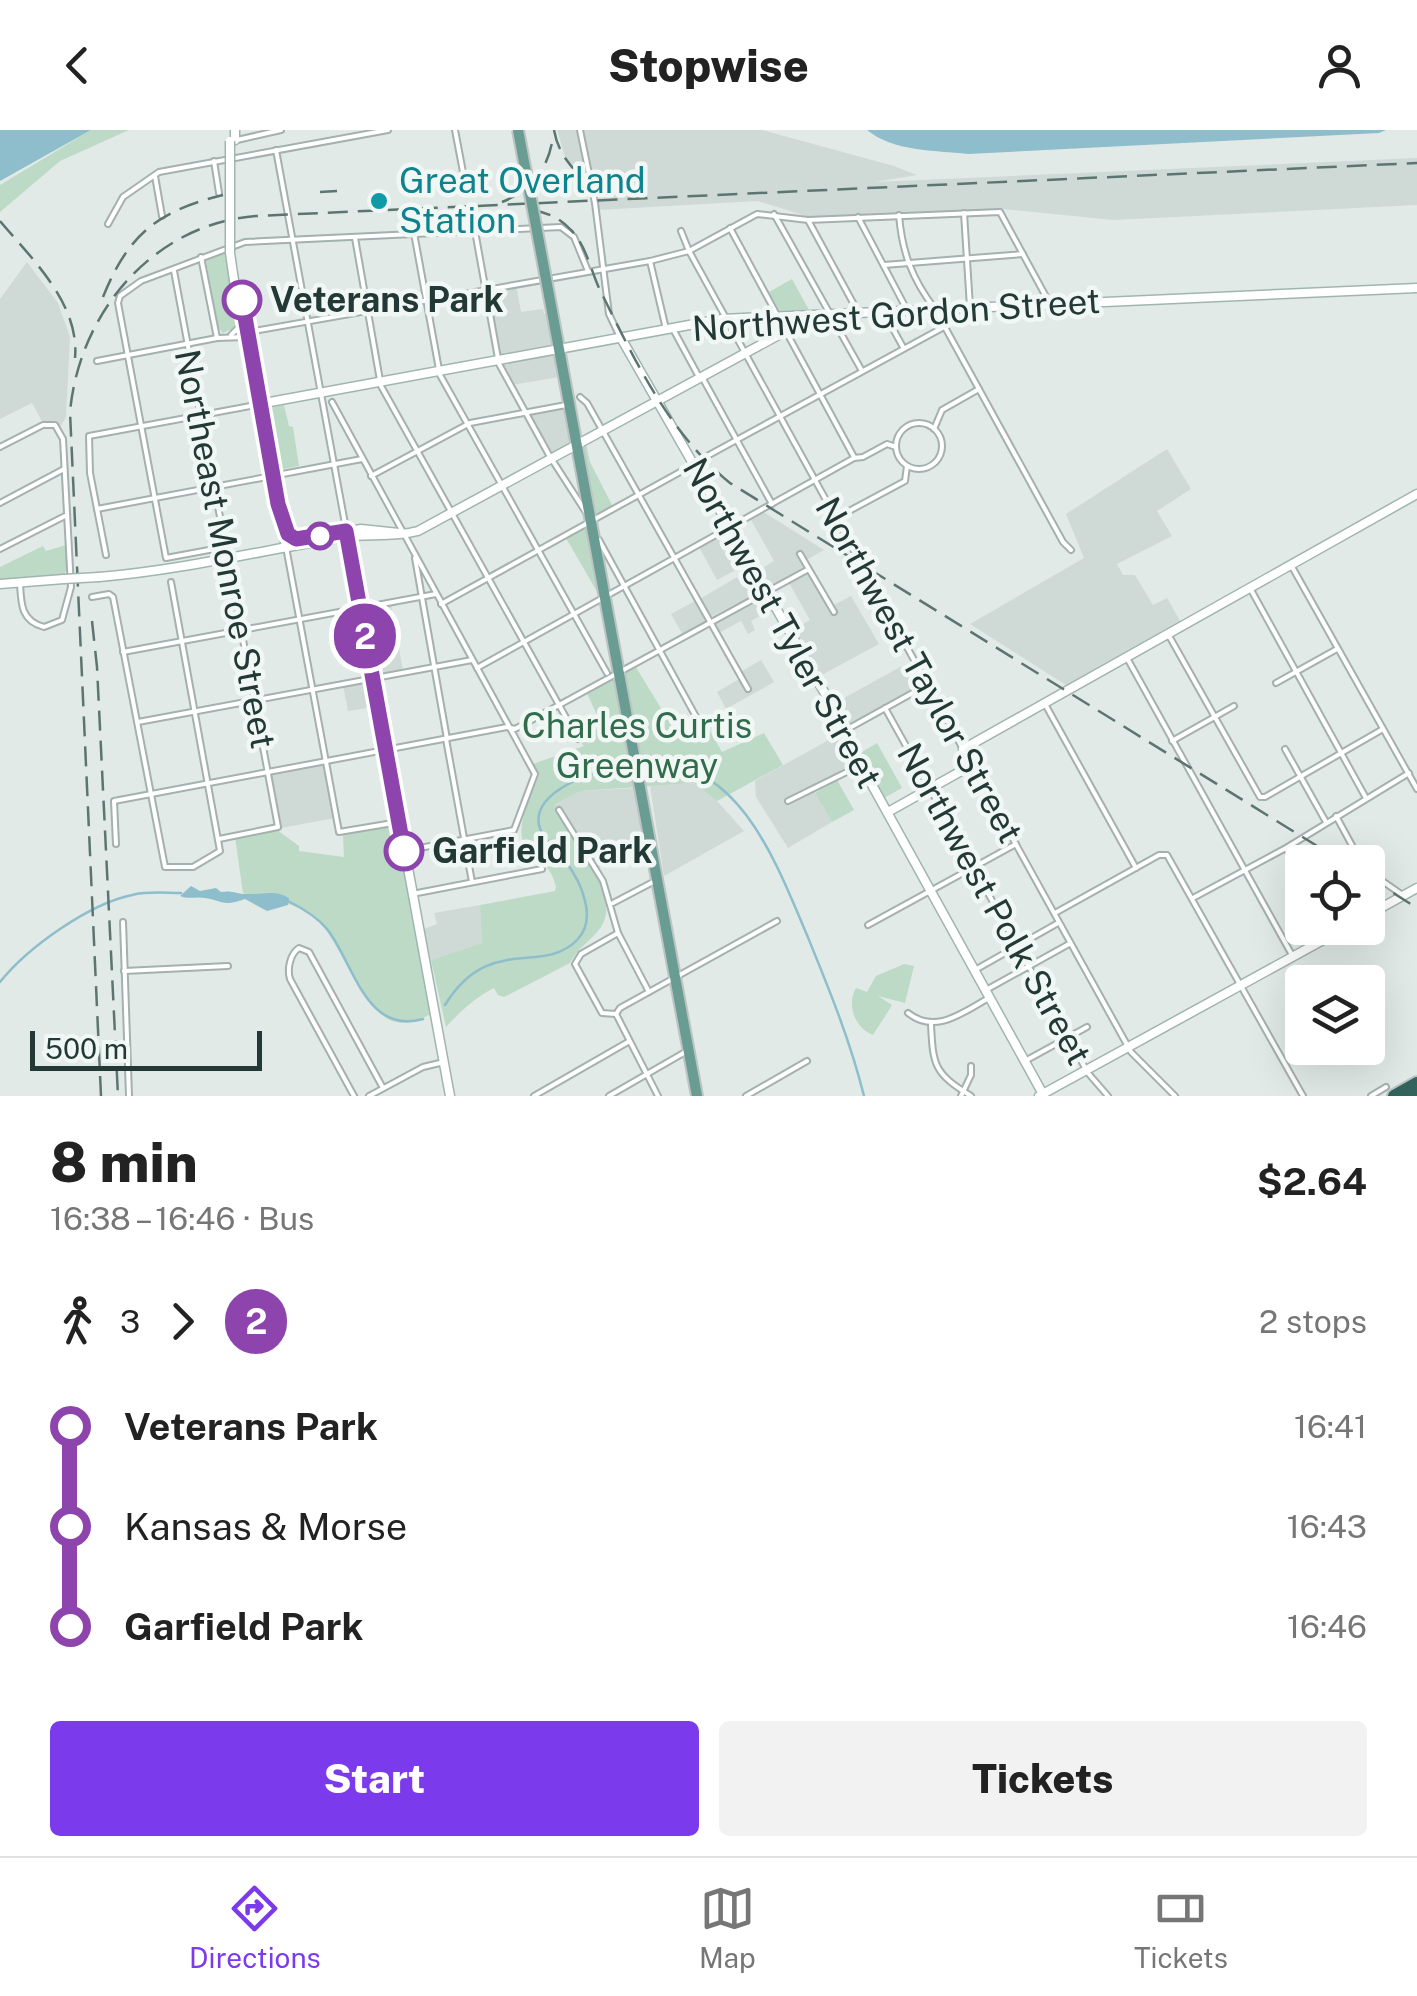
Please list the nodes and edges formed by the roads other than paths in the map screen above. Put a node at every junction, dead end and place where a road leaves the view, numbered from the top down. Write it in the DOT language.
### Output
graph roads {
  1 [pos="233,130"];
  2 [pos="280,130"];
  3 [pos="388,130"];
  4 [pos="455,130"];
  5 [pos="518,130"];
  6 [pos="580,130"];
  7 [pos="363,132"];
  8 [pos="233,141"];
  9 [pos="276,150"];
  10 [pos="214,162"];
  11 [pos="463,172"];
  12 [pos="154,176"];
  13 [pos="219,193"];
  14 [pos="964,213"];
  15 [pos="774,214"];
  16 [pos="899,215"];
  17 [pos="162,216"];
  18 [pos="858,217"];
  19 [pos="808,220"];
  20 [pos="108,224"];
  21 [pos="730,228"];
  22 [pos="681,230"];
  23 [pos="475,231"];
  24 [pos="414,233"];
  25 [pos="354,236"];
  26 [pos="292,238"];
  27 [pos="689,251"];
  28 [pos="1023,254"];
  29 [pos="201,257"];
  30 [pos="966,260"];
  31 [pos="650,261"];
  32 [pos="907,264"];
  33 [pos="884,266"];
  34 [pos="603,268"];
  35 [pos="174,271"];
  36 [pos="588,272"];
  37 [pos="485,288"];
  38 [pos="1417,288"];
  39 [pos="426,300"];
  40 [pos="239,302"];
  41 [pos="1050,304"];
  42 [pos="970,308"];
  43 [pos="935,309"];
  44 [pos="908,310"];
  45 [pos="367,311"];
  46 [pos="858,312"];
  47 [pos="883,312"];
  48 [pos="831,314"];
  49 [pos="814,315"];
  50 [pos="779,317"];
  51 [pos="726,319"];
  52 [pos="306,322"];
  53 [pos="944,328"];
  54 [pos="670,329"];
  55 [pos="786,331"];
  56 [pos="246,334"];
  57 [pos="230,336"];
  58 [pos="217,338"];
  59 [pos="621,338"];
  60 [pos="187,344"];
  61 [pos="903,348"];
  62 [pos="559,349"];
  63 [pos="745,354"];
  64 [pos="128,356"];
  65 [pos="498,360"];
  66 [pos="97,361"];
  67 [pos="862,370"];
  68 [pos="439,372"];
  69 [pos="701,378"];
  70 [pos="380,382"];
  71 [pos="979,389"];
  72 [pos="320,394"];
  73 [pos="821,394"];
  74 [pos="580,398"];
  75 [pos="332,402"];
  76 [pos="657,402"];
  77 [pos="259,404"];
  78 [pos="570,405"];
  79 [pos="525,412"];
  80 [pos="201,416"];
  81 [pos="780,416"];
  82 [pos="467,424"];
  83 [pos="142,426"];
  84 [pos="934,429"];
  85 [pos="603,432"];
  86 [pos="737,440"];
  87 [pos="577,446"];
  88 [pos="0,447"];
  89 [pos="896,447"];
  90 [pos="418,451"];
  91 [pos="709,455"];
  92 [pos="362,458"];
  93 [pos="854,458"];
  94 [pos="552,459"];
  95 [pos="333,464"];
  96 [pos="694,465"];
  97 [pos="906,466"];
  98 [pos="64,469"];
  99 [pos="272,476"];
  100 [pos="372,476"];
  101 [pos="815,480"];
  102 [pos="214,487"];
  103 [pos="502,487"];
  104 [pos="1417,494"];
  105 [pos="638,495"];
  106 [pos="155,498"];
  107 [pos="0,503"];
  108 [pos="772,504"];
  109 [pos="96,509"];
  110 [pos="279,510"];
  111 [pos="452,514"];
  112 [pos="65,516"];
  113 [pos="836,518"];
  114 [pos="591,522"];
  115 [pos="729,528"];
  116 [pos="346,534"];
  117 [pos="403,534"];
  118 [pos="315,537"];
  119 [pos="286,545"];
  120 [pos="225,547"];
  121 [pos="0,548"];
  122 [pos="538,550"];
  123 [pos="1071,550"];
  124 [pos="414,553"];
  125 [pos="106,554"];
  126 [pos="800,554"];
  127 [pos="227,558"];
  128 [pos="674,559"];
  129 [pos="1292,565"];
  130 [pos="808,570"];
  131 [pos="488,578"];
  132 [pos="171,582"];
  133 [pos="20,583"];
  134 [pos="0,584"];
  135 [pos="624,586"];
  136 [pos="1250,588"];
  137 [pos="766,592"];
  138 [pos="436,594"];
  139 [pos="420,596"];
  140 [pos="92,597"];
  141 [pos="605,597"];
  142 [pos="442,604"];
  143 [pos="360,608"];
  144 [pos="834,612"];
  145 [pos="574,614"];
  146 [pos="299,620"];
  147 [pos="709,622"];
  148 [pos="241,631"];
  149 [pos="1168,634"];
  150 [pos="182,641"];
  151 [pos="524,642"];
  152 [pos="1338,649"];
  153 [pos="660,650"];
  154 [pos="123,652"];
  155 [pos="1126,658"];
  156 [pos="472,660"];
  157 [pos="434,667"];
  158 [pos="477,668"];
  159 [pos="1296,671"];
  160 [pos="613,673"];
  161 [pos="372,679"];
  162 [pos="1276,683"];
  163 [pos="928,684"];
  164 [pos="748,689"];
  165 [pos="313,690"];
  166 [pos="254,701"];
  167 [pos="1045,704"];
  168 [pos="559,705"];
  169 [pos="1234,706"];
  170 [pos="884,708"];
  171 [pos="195,712"];
  172 [pos="1214,716"];
  173 [pos="136,723"];
  174 [pos="700,724"];
  175 [pos="510,728"];
  176 [pos="1383,729"];
  177 [pos="844,732"];
  178 [pos="446,739"];
  179 [pos="578,739"];
  180 [pos="1172,740"];
  181 [pos="963,749"];
  182 [pos="1285,749"];
  183 [pos="386,750"];
  184 [pos="1342,754"];
  185 [pos="326,761"];
  186 [pos="972,764"];
  187 [pos="861,765"];
  188 [pos="267,772"];
  189 [pos="1408,774"];
  190 [pos="1301,777"];
  191 [pos="209,784"];
  192 [pos="929,788"];
  193 [pos="1417,789"];
  194 [pos="150,794"];
  195 [pos="1366,798"];
  196 [pos="788,802"];
  197 [pos="559,810"];
  198 [pos="888,812"];
  199 [pos="1336,816"];
  200 [pos="398,822"];
  201 [pos="1326,822"];
  202 [pos="218,839"];
  203 [pos="464,840"];
  204 [pos="116,844"];
  205 [pos="1016,844"];
  206 [pos="1291,845"];
  207 [pos="1352,845"];
  208 [pos="1285,849"];
  209 [pos="404,851"];
  210 [pos="974,868"];
  211 [pos="1136,868"];
  212 [pos="542,869"];
  213 [pos="1245,870"];
  214 [pos="657,880"];
  215 [pos="472,882"];
  216 [pos="1385,884"];
  217 [pos="1417,888"];
  218 [pos="932,891"];
  219 [pos="412,894"];
  220 [pos="1403,896"];
  221 [pos="1193,898"];
  222 [pos="611,904"];
  223 [pos="1385,906"];
  224 [pos="1055,913"];
  225 [pos="777,921"];
  226 [pos="123,922"];
  227 [pos="1060,922"];
  228 [pos="868,925"];
  229 [pos="618,933"];
  230 [pos="1071,943"];
  231 [pos="1310,945"];
  232 [pos="1018,946"];
  233 [pos="1293,956"];
  234 [pos="228,966"];
  235 [pos="1029,966"];
  236 [pos="975,970"];
  237 [pos="124,971"];
  238 [pos="675,978"];
  239 [pos="1241,985"];
  240 [pos="650,992"];
  241 [pos="988,994"];
  242 [pos="616,1014"];
  243 [pos="908,1014"];
  244 [pos="931,1024"];
  245 [pos="1087,1027"];
  246 [pos="1068,1037"];
  247 [pos="628,1042"];
  248 [pos="1128,1047"];
  249 [pos="688,1050"];
  250 [pos="1025,1060"];
  251 [pos="806,1061"];
  252 [pos="444,1062"];
  253 [pos="971,1066"];
  254 [pos="1087,1070"];
  255 [pos="646,1074"];
  256 [pos="1417,1083"];
  257 [pos="384,1088"];
  258 [pos="1390,1092"];
  259 [pos="962,1094"];
  260 [pos="1042,1095"];
  261 [pos="129,1096"];
  262 [pos="354,1096"];
  263 [pos="370,1096"];
  264 [pos="450,1096"];
  265 [pos="534,1096"];
  266 [pos="609,1096"];
  267 [pos="658,1096"];
  268 [pos="697,1096"];
  269 [pos="746,1096"];
  270 [pos="971,1096"];
  271 [pos="1108,1096"];
  272 [pos="1176,1096"];
  273 [pos="1302,1096"];
  274 [pos="1371,1096"];
  1 -- 8 [label="main road"];
  2 -- 8 [label="street"];
  3 -- 7 [label="street"];
  4 -- 11 [label="street"];
  5 -- 62 [label="main road, bridge"];
  6 -- 34 [label="street, Northwest Tyler Street"];
  7 -- 9 [label="street"];
  8 -- 40 [label="main road, bridge"];
  9 -- 10 [label="street"];
  9 -- 26 [label="street"];
  10 -- 12 [label="street"];
  10 -- 13 [label="street"];
  12 -- 17 [label="street"];
  12 -- 20 [label="street"];
  14 -- 16 [label="street"];
  14 -- 28 [label="street"];
  14 -- 30 [label="street"];
  15 -- 19 [label="street"];
  15 -- 21 [label="street"];
  15 -- 48 [label="street"];
  16 -- 18 [label="street"];
  16 -- 32 [label="street"];
  18 -- 19 [label="street"];
  18 -- 33 [label="street"];
  19 -- 46 [label="street"];
  21 -- 27 [label="street"];
  21 -- 50 [label="street"];
  22 -- 27 [label="street, Northwest Taylor Street"];
  23 -- 24 [label="street"];
  23 -- 36 [label="street"];
  23 -- 37 [label="street"];
  24 -- 25 [label="street"];
  24 -- 39 [label="street"];
  25 -- 26 [label="street"];
  25 -- 45 [label="street"];
  26 -- 29 [label="street"];
  26 -- 52 [label="street"];
  27 -- 31 [label="street"];
  27 -- 51 [label="street, Northwest Taylor Street"];
  28 -- 30 [label="street"];
  28 -- 41 [label="street"];
  29 -- 35 [label="street"];
  29 -- 58 [label="street"];
  30 -- 32 [label="street"];
  30 -- 42 [label="street"];
  31 -- 34 [label="street"];
  31 -- 54 [label="street"];
  32 -- 33 [label="street"];
  32 -- 43 [label="street"];
  33 -- 44 [label="street"];
  34 -- 36 [label="street"];
  34 -- 59 [label="street, Northwest Tyler Street"];
  35 -- 60 [label="street, Northeast Monroe Street"];
  35 -- 64 [label="street"];
  36 -- 37 [label="street"];
  37 -- 39 [label="street"];
  37 -- 65 [label="street"];
  38 -- 41 [label="main road, Northwest Gordon Street"];
  39 -- 45 [label="street"];
  39 -- 68 [label="street"];
  40 -- 56 [label="main road"];
  40 -- 57 [label="street"];
  41 -- 42 [label="main road, Northwest Gordon Street"];
  42 -- 43 [label="main road, Northwest Gordon Street"];
  43 -- 44 [label="main road, Northwest Gordon Street"];
  43 -- 53 [label="street"];
  44 -- 47 [label="main road, Northwest Gordon Street"];
  45 -- 52 [label="street"];
  45 -- 70 [label="street"];
  46 -- 47 [label="main road, Northwest Gordon Street"];
  46 -- 48 [label="main road, Northwest Gordon Street"];
  47 -- 61 [label="street"];
  48 -- 49 [label="main road, Northwest Gordon Street"];
  48 -- 67 [label="street"];
  49 -- 50 [label="main road, Northwest Gordon Street"];
  49 -- 55 [label="main road"];
  50 -- 51 [label="main road, Northwest Gordon Street"];
  50 -- 55 [label="street"];
  51 -- 54 [label="main road, Northwest Gordon Street"];
  51 -- 63 [label="street, Northwest Taylor Street"];
  52 -- 56 [label="street"];
  52 -- 72 [label="street"];
  53 -- 61 [label="street"];
  53 -- 71 [label="street"];
  54 -- 59 [label="main road, Northwest Gordon Street"];
  54 -- 69 [label="street"];
  55 -- 63 [label="main road"];
  55 -- 73 [label="street"];
  56 -- 57 [label="street"];
  56 -- 77 [label="main road"];
  57 -- 58 [label="street"];
  58 -- 60 [label="street"];
  59 -- 62 [label="main road, Northwest Gordon Street"];
  59 -- 76 [label="main road, Northwest Tyler Street"];
  60 -- 64 [label="street"];
  60 -- 80 [label="street, Northeast Monroe Street"];
  61 -- 67 [label="street"];
  62 -- 65 [label="main road, Northwest Gordon Street"];
  62 -- 78 [label="main road"];
  63 -- 69 [label="main road"];
  63 -- 81 [label="street, Northwest Taylor Street"];
  64 -- 66 [label="street"];
  64 -- 83 [label="street"];
  65 -- 68 [label="main road, Northwest Gordon Street"];
  65 -- 79 [label="street"];
  67 -- 73 [label="street"];
  68 -- 70 [label="main road, Northwest Gordon Street"];
  68 -- 82 [label="street"];
  69 -- 76 [label="main road"];
  69 -- 86 [label="street"];
  70 -- 72 [label="main road, Northwest Gordon Street"];
  70 -- 90 [label="street"];
  71 -- 84 [label="street"];
  71 -- 123 [label="street"];
  72 -- 77 [label="main road, Northwest Gordon Street"];
  72 -- 95 [label="street"];
  73 -- 81 [label="street"];
  73 -- 93 [label="street"];
  74 -- 85 [label="street"];
  75 -- 92 [label="street"];
  76 -- 85 [label="main road"];
  76 -- 96 [label="main road, Northwest Tyler Street"];
  77 -- 80 [label="street"];
  77 -- 99 [label="main road"];
  78 -- 79 [label="street"];
  78 -- 87 [label="main road"];
  79 -- 82 [label="street"];
  79 -- 94 [label="street"];
  80 -- 83 [label="street"];
  80 -- 102 [label="street, Northeast Monroe Street"];
  81 -- 86 [label="street"];
  81 -- 101 [label="street, Northwest Taylor Street"];
  82 -- 90 [label="street"];
  82 -- 103 [label="street"];
  83 -- 106 [label="street"];
  83 -- 109 [label="street"];
  84 -- 89 [label="street"];
  84 -- 97 [label="street"];
  85 -- 87 [label="main road"];
  85 -- 105 [label="street"];
  86 -- 91 [label="street"];
  86 -- 108 [label="street"];
  87 -- 94 [label="main road"];
  87 -- 114 [label="main road"];
  88 -- 98 [label="street"];
  89 -- 93 [label="street"];
  89 -- 97 [label="street"];
  90 -- 100 [label="street"];
  90 -- 111 [label="street"];
  92 -- 95 [label="street"];
  92 -- 100 [label="street"];
  93 -- 101 [label="street"];
  94 -- 103 [label="main road"];
  94 -- 114 [label="street"];
  95 -- 99 [label="street"];
  95 -- 116 [label="street"];
  96 -- 105 [label="street"];
  96 -- 115 [label="main road, Northwest Tyler Street"];
  97 -- 113 [label="street"];
  98 -- 107 [label="street"];
  98 -- 112 [label="street"];
  99 -- 102 [label="street"];
  99 -- 110 [label="main road"];
  100 -- 117 [label="street"];
  101 -- 108 [label="street"];
  101 -- 113 [label="street, Northwest Taylor Street"];
  102 -- 106 [label="street"];
  102 -- 120 [label="street, Northeast Monroe Street"];
  103 -- 111 [label="main road"];
  103 -- 122 [label="street"];
  104 -- 129 [label="main road"];
  105 -- 114 [label="street"];
  105 -- 128 [label="street"];
  106 -- 109 [label="street"];
  106 -- 120 [label="street"];
  108 -- 115 [label="street"];
  109 -- 125 [label="street"];
  110 -- 118 [label="main road"];
  110 -- 119 [label="main road"];
  111 -- 117 [label="main road"];
  111 -- 131 [label="street"];
  112 -- 121 [label="street"];
  112 -- 133 [label="street"];
  113 -- 163 [label="street, Northwest Taylor Street"];
  114 -- 122 [label="street"];
  114 -- 135 [label="street"];
  114 -- 141 [label="main road"];
  115 -- 128 [label="street"];
  115 -- 137 [label="main road, Northwest Tyler Street"];
  116 -- 117 [label="main road"];
  116 -- 118 [label="main road"];
  116 -- 119 [label="main road"];
  116 -- 143 [label="main road"];
  117 -- 124 [label="street"];
  118 -- 119 [label="main road"];
  119 -- 127 [label="main road"];
  119 -- 146 [label="street"];
  120 -- 127 [label="street, Northeast Monroe Street"];
  122 -- 131 [label="street"];
  122 -- 145 [label="street"];
  124 -- 138 [label="street"];
  124 -- 139 [label="street"];
  126 -- 130 [label="street"];
  127 -- 133 [label="main road, bridge"];
  127 -- 148 [label="street, Northeast Monroe Street"];
  128 -- 135 [label="street"];
  128 -- 147 [label="street"];
  129 -- 136 [label="main road"];
  129 -- 152 [label="street"];
  130 -- 137 [label="street"];
  130 -- 144 [label="street"];
  131 -- 142 [label="street"];
  131 -- 151 [label="street"];
  132 -- 150 [label="street"];
  133 -- 134 [label="main road"];
  135 -- 141 [label="street"];
  135 -- 153 [label="street"];
  136 -- 149 [label="main road"];
  136 -- 159 [label="street"];
  137 -- 147 [label="street"];
  137 -- 177 [label="main road, Northwest Tyler Street"];
  138 -- 139 [label="street"];
  138 -- 142 [label="street"];
  139 -- 143 [label="street"];
  139 -- 157 [label="street"];
  140 -- 154 [label="street"];
  141 -- 145 [label="street"];
  141 -- 160 [label="main road"];
  142 -- 156 [label="street"];
  143 -- 146 [label="street"];
  143 -- 161 [label="main road"];
  145 -- 151 [label="street"];
  145 -- 160 [label="street"];
  146 -- 148 [label="street"];
  146 -- 165 [label="street"];
  147 -- 153 [label="street"];
  147 -- 164 [label="street"];
  148 -- 150 [label="street"];
  148 -- 166 [label="street, Northeast Monroe Street"];
  149 -- 155 [label="main road"];
  149 -- 172 [label="street"];
  150 -- 154 [label="street"];
  150 -- 171 [label="street"];
  151 -- 158 [label="street"];
  151 -- 168 [label="street"];
  152 -- 159 [label="street"];
  152 -- 176 [label="street"];
  153 -- 160 [label="street"];
  153 -- 174 [label="street"];
  154 -- 173 [label="street"];
  155 -- 167 [label="main road"];
  155 -- 180 [label="street"];
  156 -- 157 [label="street"];
  156 -- 158 [label="street"];
  157 -- 161 [label="street"];
  157 -- 178 [label="street"];
  158 -- 175 [label="street"];
  159 -- 162 [label="street"];
  159 -- 184 [label="street"];
  160 -- 168 [label="street"];
  160 -- 214 [label="main road"];
  161 -- 165 [label="street"];
  161 -- 183 [label="main road"];
  163 -- 170 [label="street"];
  163 -- 181 [label="street, Northwest Taylor Street"];
  165 -- 166 [label="street"];
  165 -- 185 [label="street"];
  166 -- 171 [label="street"];
  166 -- 188 [label="street, Northeast Monroe Street"];
  167 -- 181 [label="main road"];
  167 -- 211 [label="street"];
  168 -- 175 [label="street"];
  168 -- 179 [label="street"];
  169 -- 172 [label="street"];
  170 -- 177 [label="street"];
  170 -- 192 [label="street, Northwest Polk Street"];
  171 -- 173 [label="street"];
  171 -- 191 [label="street"];
  172 -- 180 [label="street"];
  172 -- 190 [label="street"];
  173 -- 194 [label="street"];
  175 -- 178 [label="street"];
  175 -- 203 [label="street"];
  176 -- 184 [label="street"];
  176 -- 189 [label="street"];
  177 -- 187 [label="main road, Northwest Tyler Street"];
  178 -- 183 [label="street"];
  178 -- 203 [label="street"];
  180 -- 213 [label="street"];
  181 -- 186 [label="main road, Northwest Taylor Street"];
  182 -- 190 [label="street"];
  183 -- 185 [label="street"];
  183 -- 200 [label="main road"];
  184 -- 190 [label="street"];
  184 -- 195 [label="street"];
  185 -- 188 [label="street"];
  185 -- 200 [label="street"];
  186 -- 192 [label="main road"];
  186 -- 205 [label="street, Northwest Taylor Street"];
  187 -- 196 [label="street"];
  187 -- 198 [label="main road, Northwest Tyler Street"];
  188 -- 191 [label="street"];
  188 -- 202 [label="street, Northeast Monroe Street"];
  189 -- 193 [label="street"];
  189 -- 195 [label="street"];
  190 -- 201 [label="street"];
  191 -- 194 [label="street"];
  191 -- 202 [label="street"];
  192 -- 198 [label="main road"];
  192 -- 210 [label="street, Northwest Polk Street"];
  194 -- 202 [label="street"];
  194 -- 204 [label="street"];
  195 -- 199 [label="street"];
  197 -- 222 [label="street"];
  198 -- 218 [label="main road, Northwest Tyler Street"];
  199 -- 201 [label="street"];
  199 -- 207 [label="street"];
  200 -- 209 [label="main road"];
  201 -- 206 [label="street"];
  203 -- 209 [label="street"];
  203 -- 215 [label="street"];
  205 -- 210 [label="street"];
  205 -- 224 [label="street, Northwest Taylor Street"];
  208 -- 213 [label="street"];
  209 -- 219 [label="main road"];
  210 -- 218 [label="street"];
  210 -- 232 [label="street, Northwest Polk Street"];
  211 -- 221 [label="street"];
  211 -- 224 [label="street"];
  212 -- 215 [label="street"];
  213 -- 221 [label="street"];
  213 -- 233 [label="street"];
  214 -- 222 [label="street"];
  214 -- 238 [label="main road"];
  215 -- 219 [label="street"];
  216 -- 220 [label="street"];
  217 -- 220 [label="main road"];
  218 -- 228 [label="street"];
  218 -- 236 [label="main road, Northwest Tyler Street"];
  219 -- 252 [label="main road"];
  220 -- 223 [label="main road"];
  221 -- 239 [label="street"];
  222 -- 229 [label="street"];
  224 -- 227 [label="street, Northwest Taylor Street"];
  225 -- 238 [label="street"];
  226 -- 237 [label="street"];
  227 -- 230 [label="street, Northwest Taylor Street"];
  227 -- 232 [label="street"];
  229 -- 240 [label="street"];
  229 -- 242 [label="street"];
  230 -- 235 [label="street"];
  230 -- 248 [label="street, Northwest Taylor Street"];
  231 -- 233 [label="main road"];
  232 -- 235 [label="street, Northwest Polk Street"];
  232 -- 236 [label="street"];
  233 -- 239 [label="main road"];
  234 -- 237 [label="street"];
  235 -- 241 [label="street"];
  235 -- 246 [label="street, Northwest Polk Street"];
  236 -- 241 [label="main road, Northwest Tyler Street"];
  237 -- 261 [label="street"];
  238 -- 240 [label="street"];
  238 -- 249 [label="main road"];
  239 -- 248 [label="main road"];
  239 -- 273 [label="street"];
  240 -- 242 [label="street"];
  241 -- 244 [label="street"];
  241 -- 250 [label="main road, Northwest Tyler Street"];
  242 -- 247 [label="street"];
  243 -- 244 [label="street"];
  244 -- 259 [label="street"];
  245 -- 246 [label="street"];
  246 -- 250 [label="street"];
  246 -- 254 [label="street, Northwest Polk Street"];
  247 -- 255 [label="street"];
  247 -- 265 [label="street"];
  248 -- 254 [label="main road"];
  248 -- 272 [label="street, Northwest Taylor Street"];
  249 -- 255 [label="street"];
  249 -- 268 [label="main road"];
  250 -- 260 [label="main road, Northwest Tyler Street"];
  251 -- 269 [label="street"];
  252 -- 257 [label="street"];
  252 -- 264 [label="main road"];
  253 -- 259 [label="street"];
  254 -- 260 [label="main road"];
  254 -- 271 [label="street, Northwest Polk Street"];
  255 -- 266 [label="street"];
  255 -- 267 [label="street"];
  256 -- 258 [label="highway"];
  257 -- 262 [label="street"];
  257 -- 263 [label="street"];
  258 -- 274 [label="street"];
  259 -- 270 [label="street"];
}
